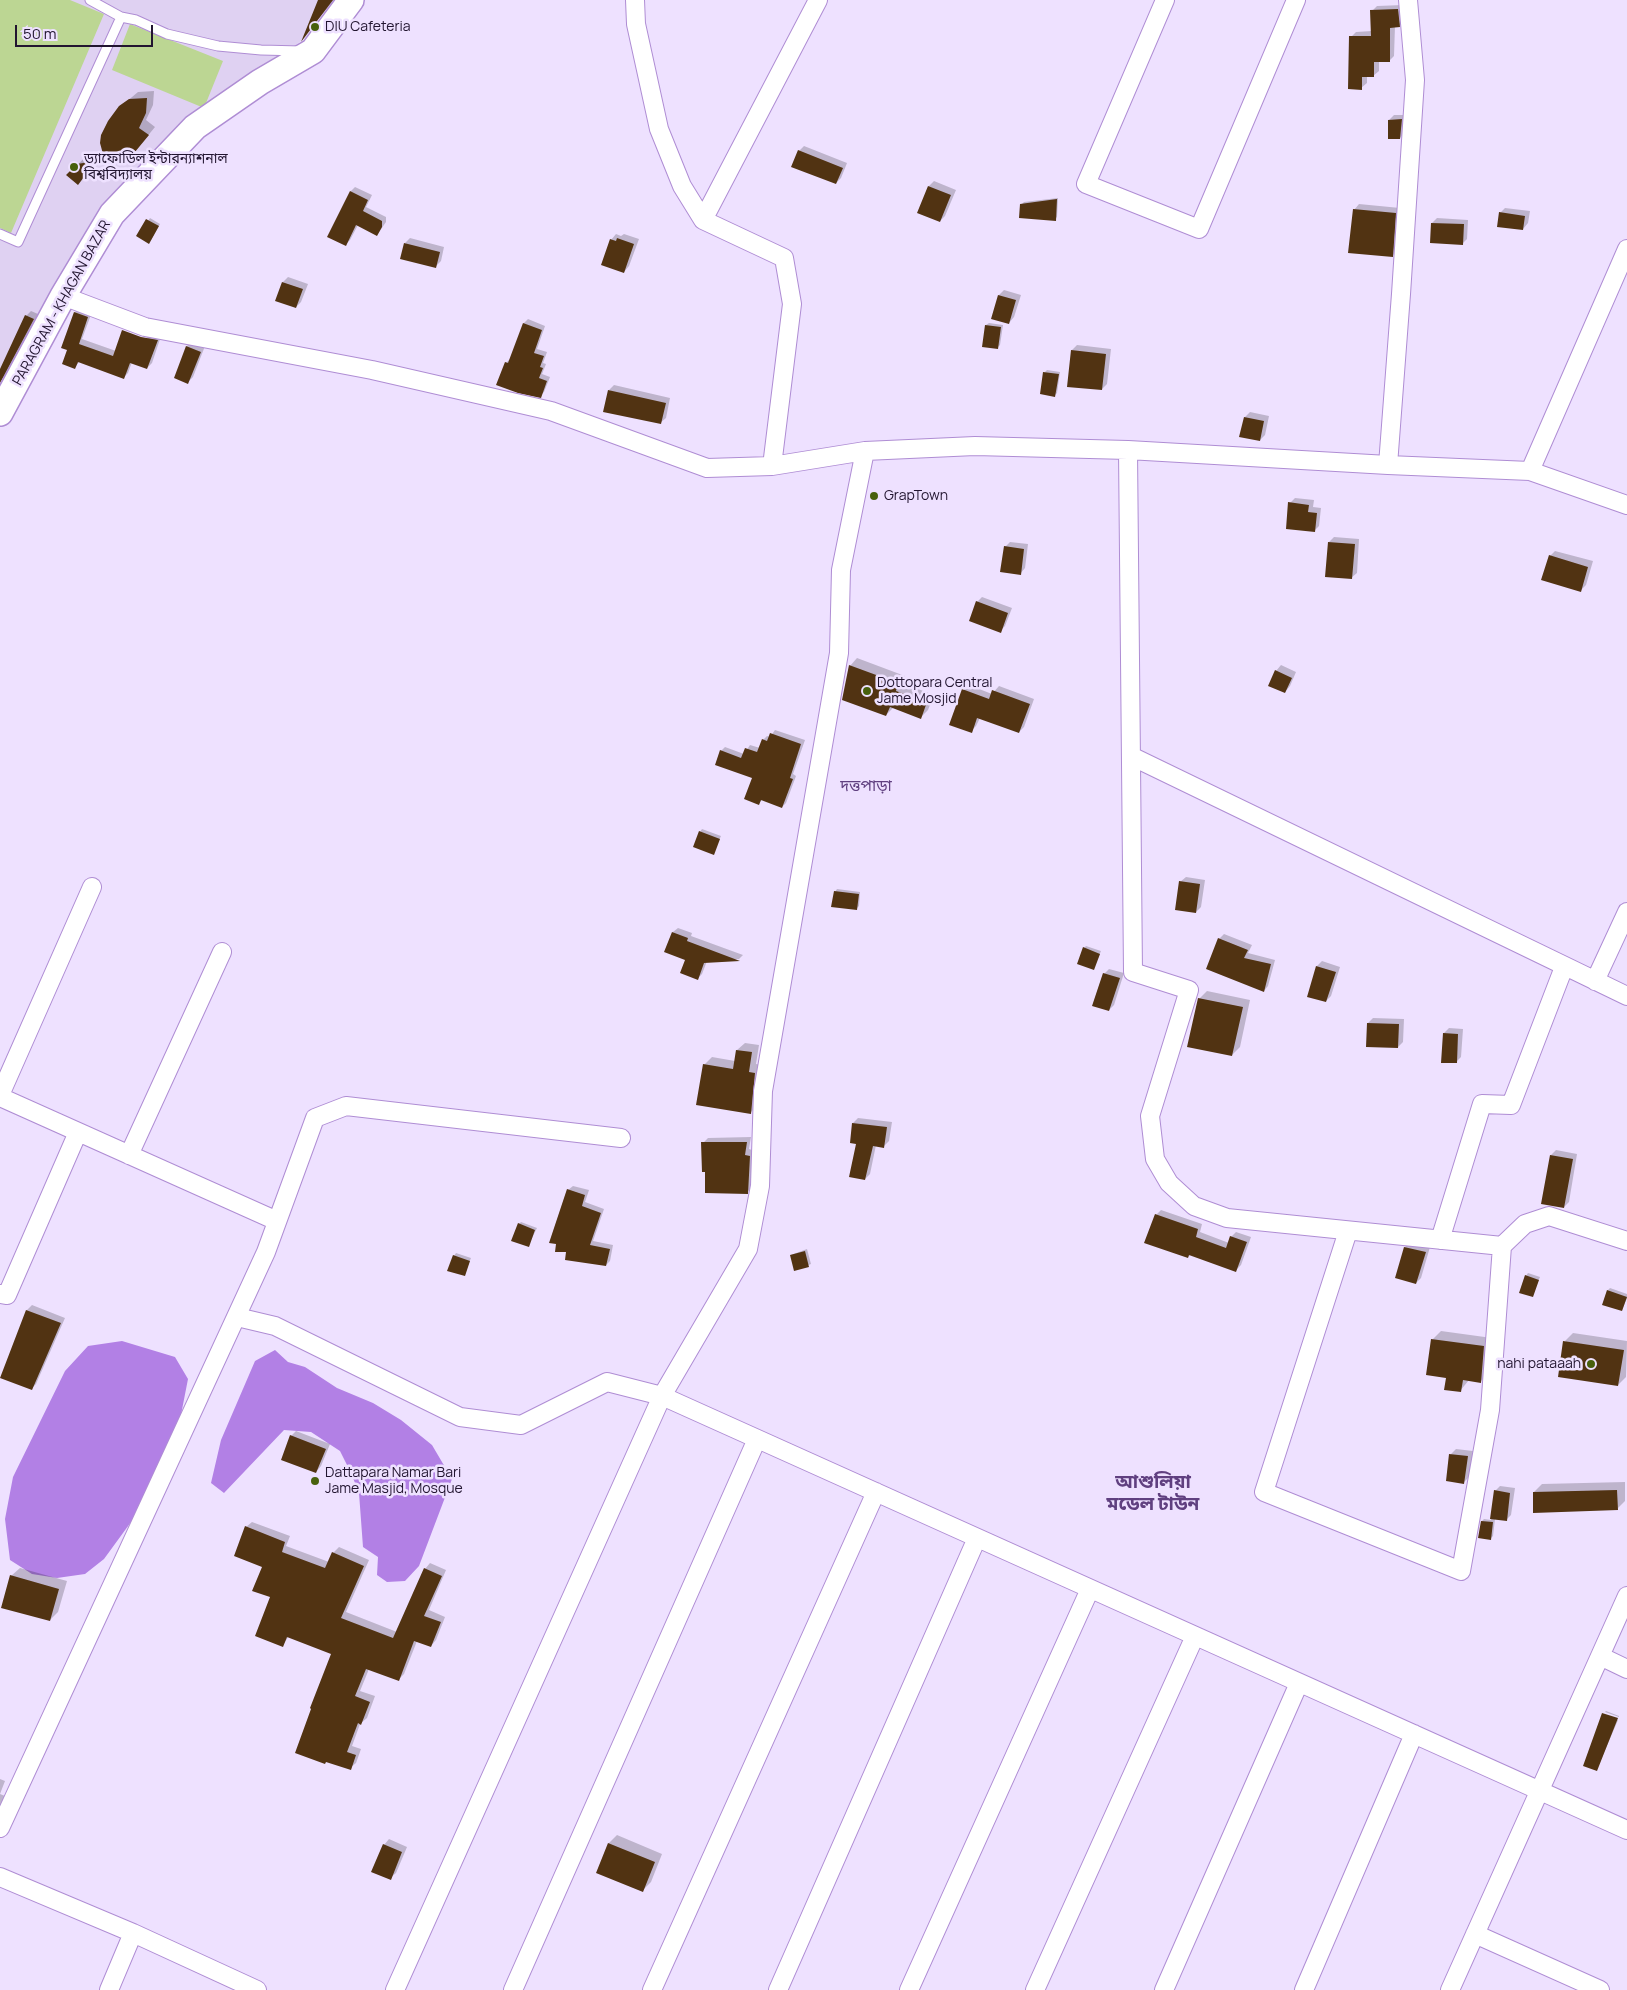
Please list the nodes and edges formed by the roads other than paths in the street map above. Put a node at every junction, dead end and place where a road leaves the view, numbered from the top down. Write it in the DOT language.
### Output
graph roads {
  1 [pos="90,0"];
  2 [pos="351,0"];
  3 [pos="635,0"];
  4 [pos="818,0"];
  5 [pos="1165,0"];
  6 [pos="1296,0"];
  7 [pos="1408,0"];
  8 [pos="121,17"];
  9 [pos="313,51"];
  10 [pos="704,220"];
  11 [pos="0,234"];
  12 [pos="1627,249"];
  13 [pos="63,296"];
  14 [pos="0,413"];
  15 [pos="1128,450"];
  16 [pos="865,451"];
  17 [pos="1388,465"];
  18 [pos="772,466"];
  19 [pos="1530,471"];
  20 [pos="1627,505"];
  21 [pos="1131,756"];
  22 [pos="92,887"];
  23 [pos="1627,912"];
  24 [pos="222,952"];
  25 [pos="1564,967"];
  26 [pos="1595,981"];
  27 [pos="1627,996"];
  28 [pos="0,1096"];
  29 [pos="78,1132"];
  30 [pos="621,1138"];
  31 [pos="129,1155"];
  32 [pos="278,1221"];
  33 [pos="1348,1230"];
  34 [pos="1440,1240"];
  35 [pos="1627,1241"];
  36 [pos="1502,1246"];
  37 [pos="0,1294"];
  38 [pos="237,1317"];
  39 [pos="662,1396"];
  40 [pos="757,1439"];
  41 [pos="876,1492"];
  42 [pos="977,1538"];
  43 [pos="1090,1589"];
  44 [pos="1627,1596"];
  45 [pos="1195,1636"];
  46 [pos="1600,1656"];
  47 [pos="1627,1669"];
  48 [pos="1299,1682"];
  49 [pos="1414,1734"];
  50 [pos="1540,1790"];
  51 [pos="0,1828"];
  52 [pos="1627,1830"];
  53 [pos="0,1877"];
  54 [pos="133,1933"];
  55 [pos="1475,1934"];
  56 [pos="109,1990"];
  57 [pos="258,1990"];
  58 [pos="395,1990"];
  59 [pos="513,1990"];
  60 [pos="652,1990"];
  61 [pos="778,1990"];
  62 [pos="909,1990"];
  63 [pos="1035,1990"];
  64 [pos="1164,1990"];
  65 [pos="1304,1990"];
  66 [pos="1450,1990"];
  67 [pos="1600,1990"];
  1 -- 8 [label="lane"];
  2 -- 9 [label="street, PARAGRAM - KHAGAN BAZAR"];
  3 -- 10 [label="street"];
  4 -- 10 [label="street"];
  5 -- 6 [label="street"];
  7 -- 17 [label="street"];
  8 -- 9 [label="lane"];
  8 -- 11 [label="lane"];
  9 -- 13 [label="street, PARAGRAM - KHAGAN BAZAR"];
  10 -- 18 [label="street"];
  12 -- 19 [label="street"];
  13 -- 14 [label="street, PARAGRAM - KHAGAN BAZAR"];
  13 -- 18 [label="street"];
  15 -- 16 [label="street"];
  15 -- 17 [label="street"];
  15 -- 21 [label="street"];
  16 -- 18 [label="street"];
  16 -- 39 [label="street"];
  17 -- 19 [label="street"];
  19 -- 20 [label="street"];
  21 -- 25 [label="street"];
  21 -- 33 [label="street"];
  22 -- 28 [label="street"];
  23 -- 26 [label="street"];
  24 -- 31 [label="street"];
  25 -- 26 [label="street"];
  25 -- 34 [label="street"];
  26 -- 27 [label="street"];
  28 -- 29 [label="street"];
  29 -- 31 [label="street"];
  29 -- 37 [label="street"];
  30 -- 32 [label="street"];
  31 -- 32 [label="street"];
  32 -- 38 [label="street"];
  33 -- 34 [label="street"];
  33 -- 36 [label="street"];
  34 -- 36 [label="street"];
  35 -- 36 [label="street"];
  38 -- 39 [label="street"];
  38 -- 51 [label="street"];
  39 -- 40 [label="street"];
  39 -- 58 [label="street"];
  40 -- 41 [label="street"];
  40 -- 59 [label="street"];
  41 -- 42 [label="street"];
  41 -- 60 [label="street"];
  42 -- 43 [label="street"];
  42 -- 61 [label="street"];
  43 -- 45 [label="street"];
  43 -- 62 [label="street"];
  44 -- 46 [label="street"];
  45 -- 48 [label="street"];
  45 -- 63 [label="street"];
  46 -- 47 [label="street"];
  46 -- 50 [label="street"];
  48 -- 49 [label="street"];
  48 -- 64 [label="street"];
  49 -- 50 [label="street"];
  49 -- 65 [label="street"];
  50 -- 52 [label="street"];
  50 -- 55 [label="street"];
  53 -- 54 [label="street"];
  54 -- 56 [label="street"];
  54 -- 57 [label="street"];
  55 -- 66 [label="street"];
  55 -- 67 [label="street"];
}
